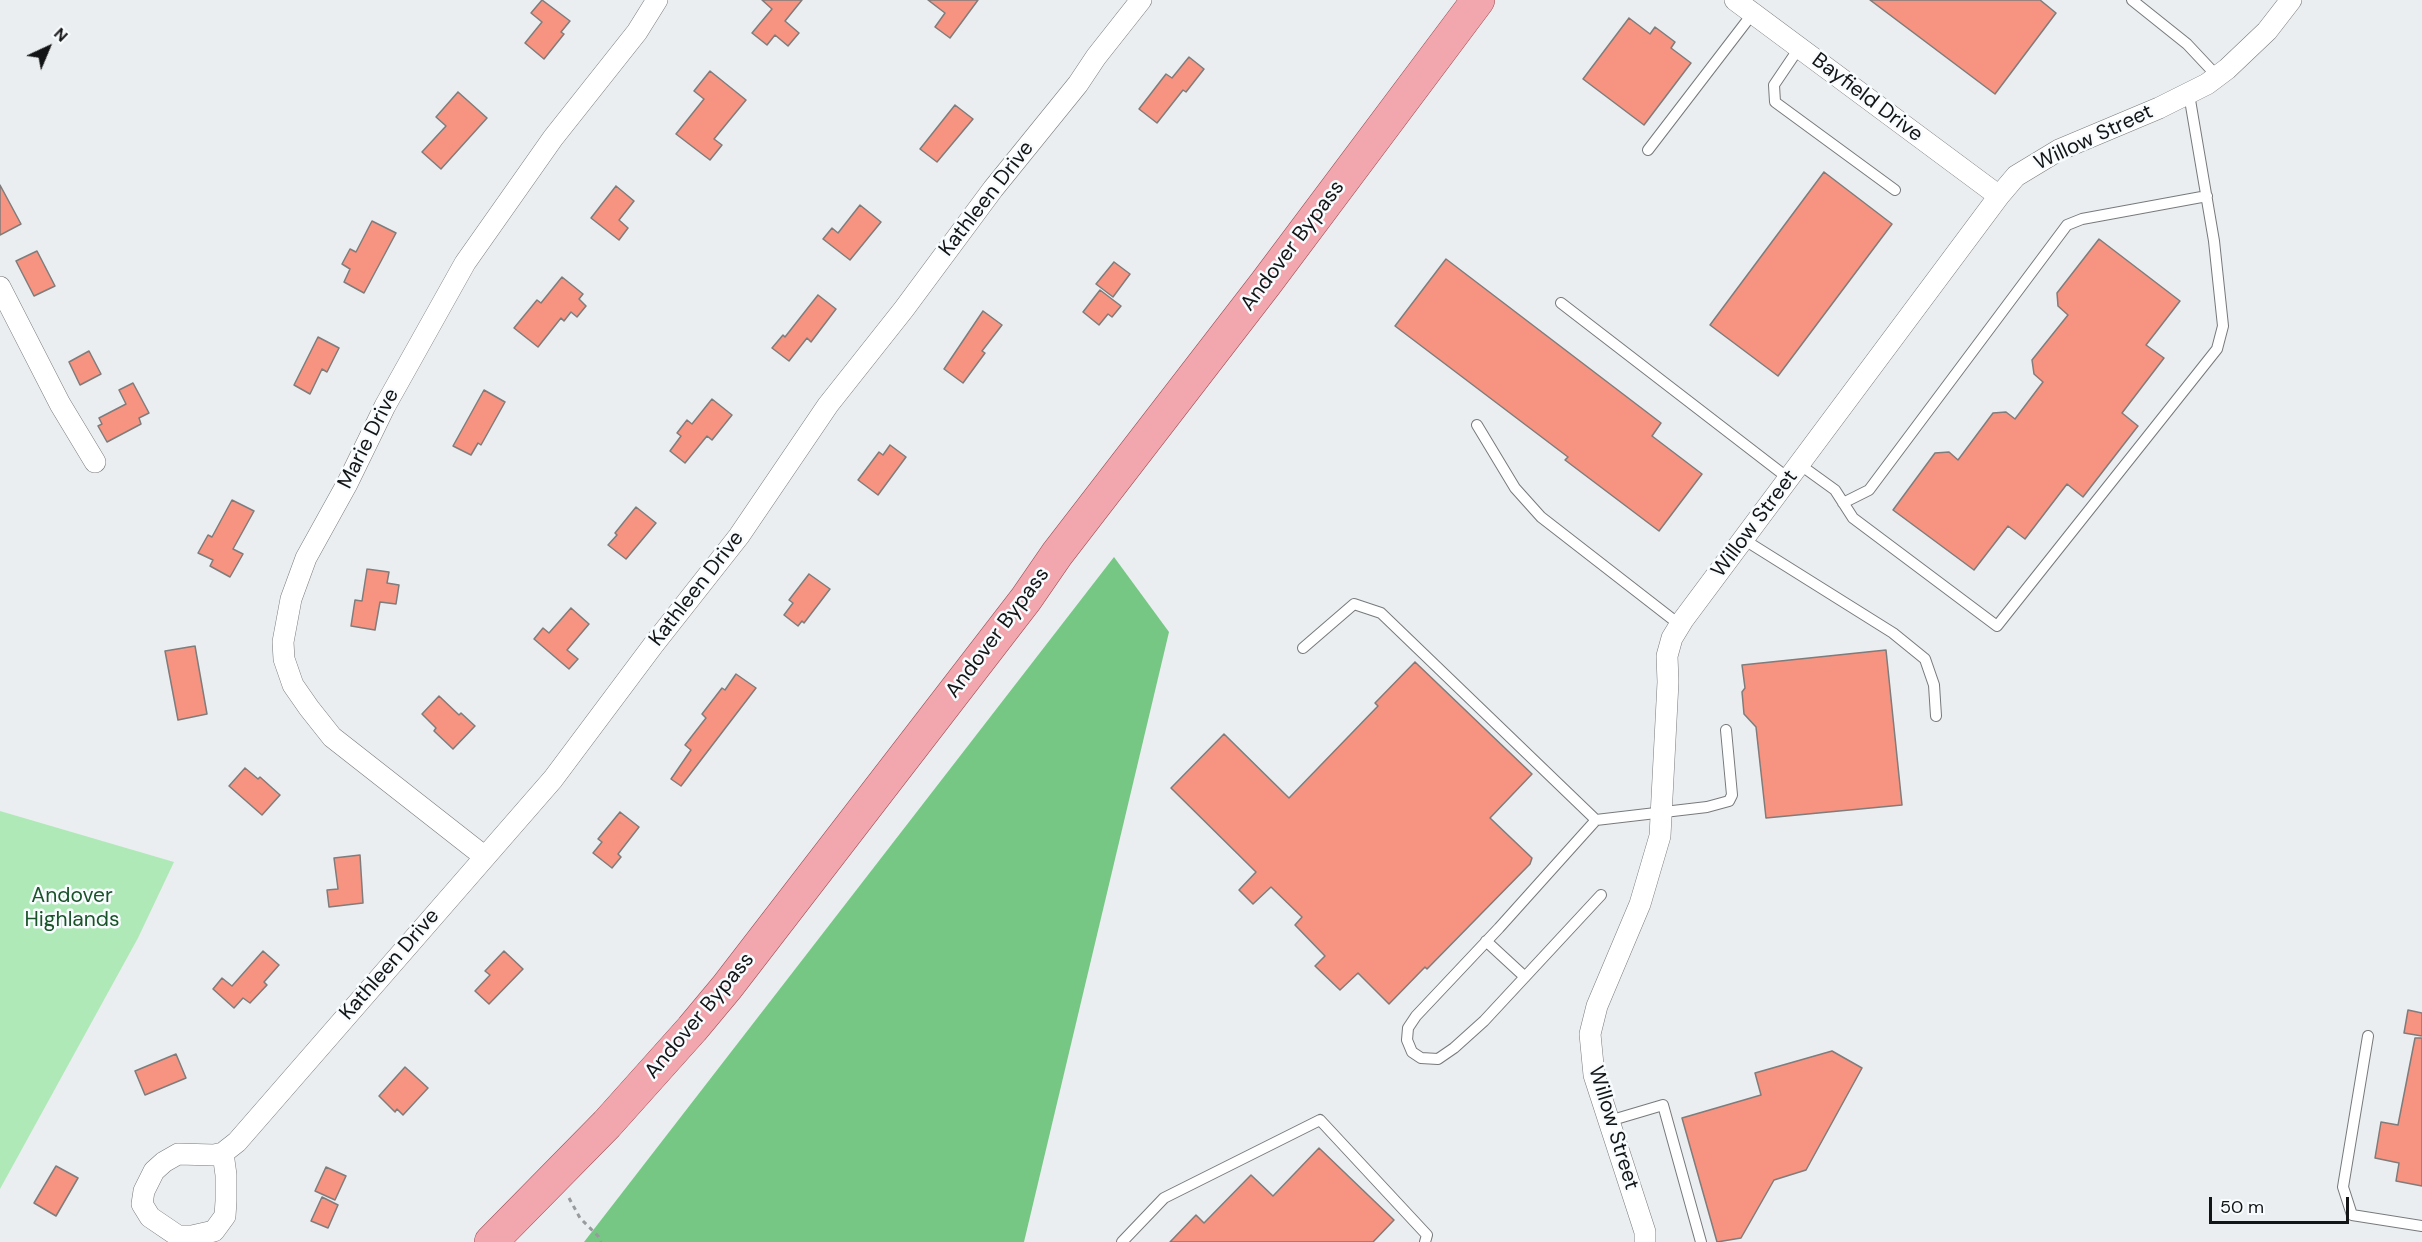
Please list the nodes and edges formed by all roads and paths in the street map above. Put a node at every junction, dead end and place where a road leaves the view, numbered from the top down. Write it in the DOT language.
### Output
graph roads {
  1 [pos="657,0"];
  2 [pos="1141,0"];
  3 [pos="1478,0"];
  4 [pos="1735,0"];
  5 [pos="2132,0"];
  6 [pos="2291,0"];
  7 [pos="1752,13"];
  8 [pos="1799,48"];
  9 [pos="2217,76"];
  10 [pos="2190,93"];
  11 [pos="1648,150"];
  12 [pos="1895,190"];
  13 [pos="1999,196"];
  14 [pos="2207,196"];
  15 [pos="0,287"];
  16 [pos="1561,303"];
  17 [pos="1477,425"];
  18 [pos="95,462"];
  19 [pos="1794,471"];
  20 [pos="1843,503"];
  21 [pos="1743,539"];
  22 [pos="1680,625"];
  23 [pos="1304,648"];
  24 [pos="1936,716"];
  25 [pos="1726,730"];
  26 [pos="1662,812"];
  27 [pos="1596,820"];
  28 [pos="485,856"];
  29 [pos="1601,895"];
  30 [pos="1486,941"];
  31 [pos="1525,977"];
  32 [pos="2368,1036"];
  33 [pos="1609,1121"];
  34 [pos="223,1153"];
  35 [pos="566,1193"];
  36 [pos="2422,1226"];
  37 [pos="1426,1238"];
  38 [pos="491,1242"];
  39 [pos="601,1242"];
  40 [pos="1122,1242"];
  41 [pos="1645,1242"];
  42 [pos="1701,1242"];
  1 -- 28 [label="street, Marie Drive"];
  2 -- 28 [label="street, Kathleen Drive"];
  3 -- 38 [label="main road, Andover Bypass"];
  4 -- 7 [label="street, Bayfield Drive"];
  5 -- 9 [label="lane"];
  6 -- 9 [label="street, Willow Street"];
  7 -- 8 [label="street, Bayfield Drive"];
  7 -- 11 [label="lane"];
  8 -- 12 [label="lane"];
  8 -- 13 [label="street, Bayfield Drive"];
  9 -- 10 [label="street, Willow Street"];
  10 -- 13 [label="street, Willow Street"];
  10 -- 14 [label="lane"];
  13 -- 19 [label="street, Willow Street"];
  14 -- 20 [label="lane"];
  14 -- 20 [label="lane"];
  15 -- 18 [label="street"];
  16 -- 19 [label="lane"];
  17 -- 22 [label="lane"];
  19 -- 20 [label="lane"];
  19 -- 21 [label="street, Willow Street"];
  21 -- 22 [label="street, Willow Street"];
  21 -- 24 [label="lane"];
  22 -- 26 [label="street, Willow Street"];
  23 -- 27 [label="lane"];
  25 -- 26 [label="lane"];
  26 -- 27 [label="lane"];
  26 -- 33 [label="street, Willow Street"];
  27 -- 30 [label="lane"];
  28 -- 34 [label="street, Kathleen Drive"];
  29 -- 31 [label="lane"];
  30 -- 31 [label="lane"];
  30 -- 31 [label="lane"];
  32 -- 36 [label="lane"];
  33 -- 41 [label="street, Willow Street"];
  33 -- 42 [label="lane"];
  34 -- 34 [label="street"];
  35 -- 39 [label="path"];
  37 -- 40 [label="lane"];
}
